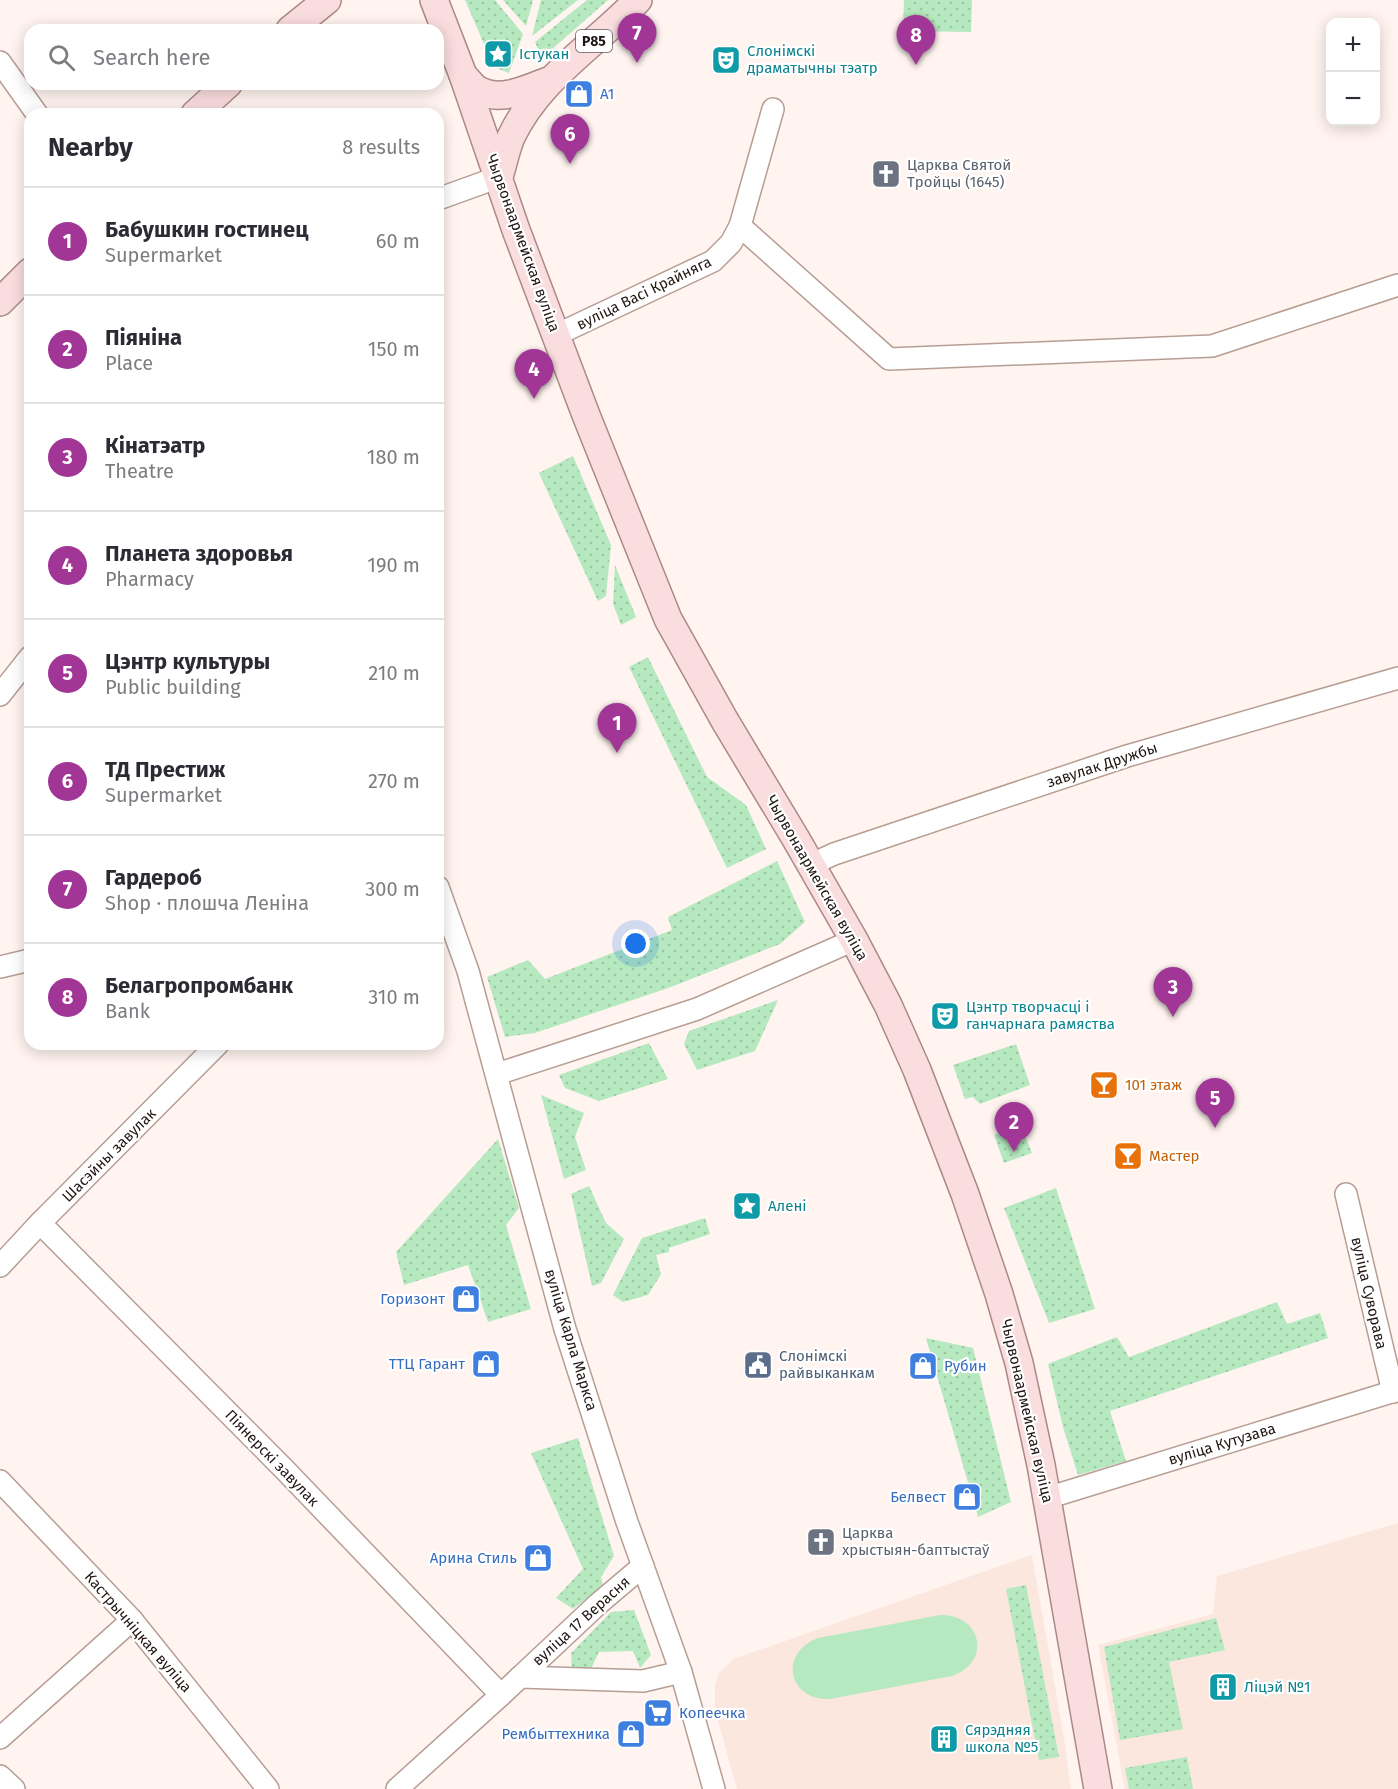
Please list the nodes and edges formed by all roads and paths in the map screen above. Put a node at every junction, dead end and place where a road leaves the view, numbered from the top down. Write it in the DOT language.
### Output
graph roads {
  1 [pos="327,0"];
  2 [pos="434,0"];
  3 [pos="638,0"];
  4 [pos="297,24"];
  5 [pos="443,24"];
  6 [pos="444,26"];
  7 [pos="0,62"];
  8 [pos="463,75"];
  9 [pos="550,80"];
  10 [pos="221,90"];
  11 [pos="33,108"];
  12 [pos="202,108"];
  13 [pos="773,109"];
  14 [pos="499,177"];
  15 [pos="444,197"];
  16 [pos="740,226"];
  17 [pos="24,278"];
  18 [pos="1398,285"];
  19 [pos="0,302"];
  20 [pos="555,335"];
  21 [pos="24,665"];
  22 [pos="1398,678"];
  23 [pos="0,695"];
  24 [pos="810,865"];
  25 [pos="444,904"];
  26 [pos="854,940"];
  27 [pos="24,961"];
  28 [pos="0,967"];
  29 [pos="212,1050"];
  30 [pos="497,1074"];
  31 [pos="1346,1194"];
  32 [pos="40,1223"];
  33 [pos="0,1266"];
  34 [pos="1395,1391"];
  35 [pos="0,1481"];
  36 [pos="1047,1498"];
  37 [pos="643,1566"];
  38 [pos="132,1620"];
  39 [pos="681,1672"];
  40 [pos="520,1677"];
  41 [pos="501,1695"];
  42 [pos="0,1738"];
  43 [pos="0,1776"];
  44 [pos="14,1789"];
  45 [pos="268,1789"];
  46 [pos="397,1789"];
  47 [pos="714,1789"];
  48 [pos="1098,1789"];
  1 -- 4 [label="main road"];
  2 -- 5 [label="main road, Чырвонаармейская вуліца"];
  3 -- 9 [label="main road, Р85"];
  6 -- 8 [label="main road, Чырвонаармейская вуліца"];
  7 -- 11 [label="street"];
  8 -- 9 [label="main road, Р85"];
  8 -- 14 [label="main road, Чырвонаармейская вуліца"];
  9 -- 14 [label="main road"];
  10 -- 12 [label="main road"];
  13 -- 16 [label="street, вуліца Васі Крайняга"];
  14 -- 15 [label="street"];
  14 -- 20 [label="main road, Чырвонаармейская вуліца"];
  16 -- 18 [label="street"];
  16 -- 20 [label="street, вуліца Васі Крайняга"];
  17 -- 19 [label="main road"];
  20 -- 24 [label="main road, Чырвонаармейская вуліца"];
  21 -- 23 [label="street"];
  22 -- 24 [label="street, завулак Дружбы"];
  24 -- 26 [label="main road, Чырвонаармейская вуліца"];
  25 -- 30 [label="street, вуліца Карла Маркса"];
  26 -- 30 [label="street"];
  26 -- 36 [label="main road, Чырвонаармейская вуліца"];
  27 -- 28 [label="street"];
  29 -- 32 [label="street, Шасэйны завулак"];
  30 -- 37 [label="street, вуліца Карла Маркса"];
  31 -- 34 [label="street, вуліца Суворава"];
  32 -- 33 [label="street, Шасэйны завулак"];
  32 -- 41 [label="street, Піянерскі завулак"];
  34 -- 36 [label="street, вуліца Кутузава"];
  35 -- 38 [label="street, Кастрычніцкая вуліца"];
  36 -- 48 [label="main road, Чырвонаармейская вуліца"];
  37 -- 39 [label="street, вуліца Карла Маркса"];
  37 -- 40 [label="street, вуліца 17 Верасня"];
  38 -- 42 [label="street"];
  38 -- 45 [label="street, Кастрычніцкая вуліца"];
  39 -- 40 [label="street, вуліца 17 Верасня"];
  39 -- 47 [label="street, вуліца Карла Маркса"];
  40 -- 41 [label="street, вуліца 17 Верасня"];
  41 -- 46 [label="street, вуліца 17 Верасня"];
  43 -- 44 [label="street"];
}
